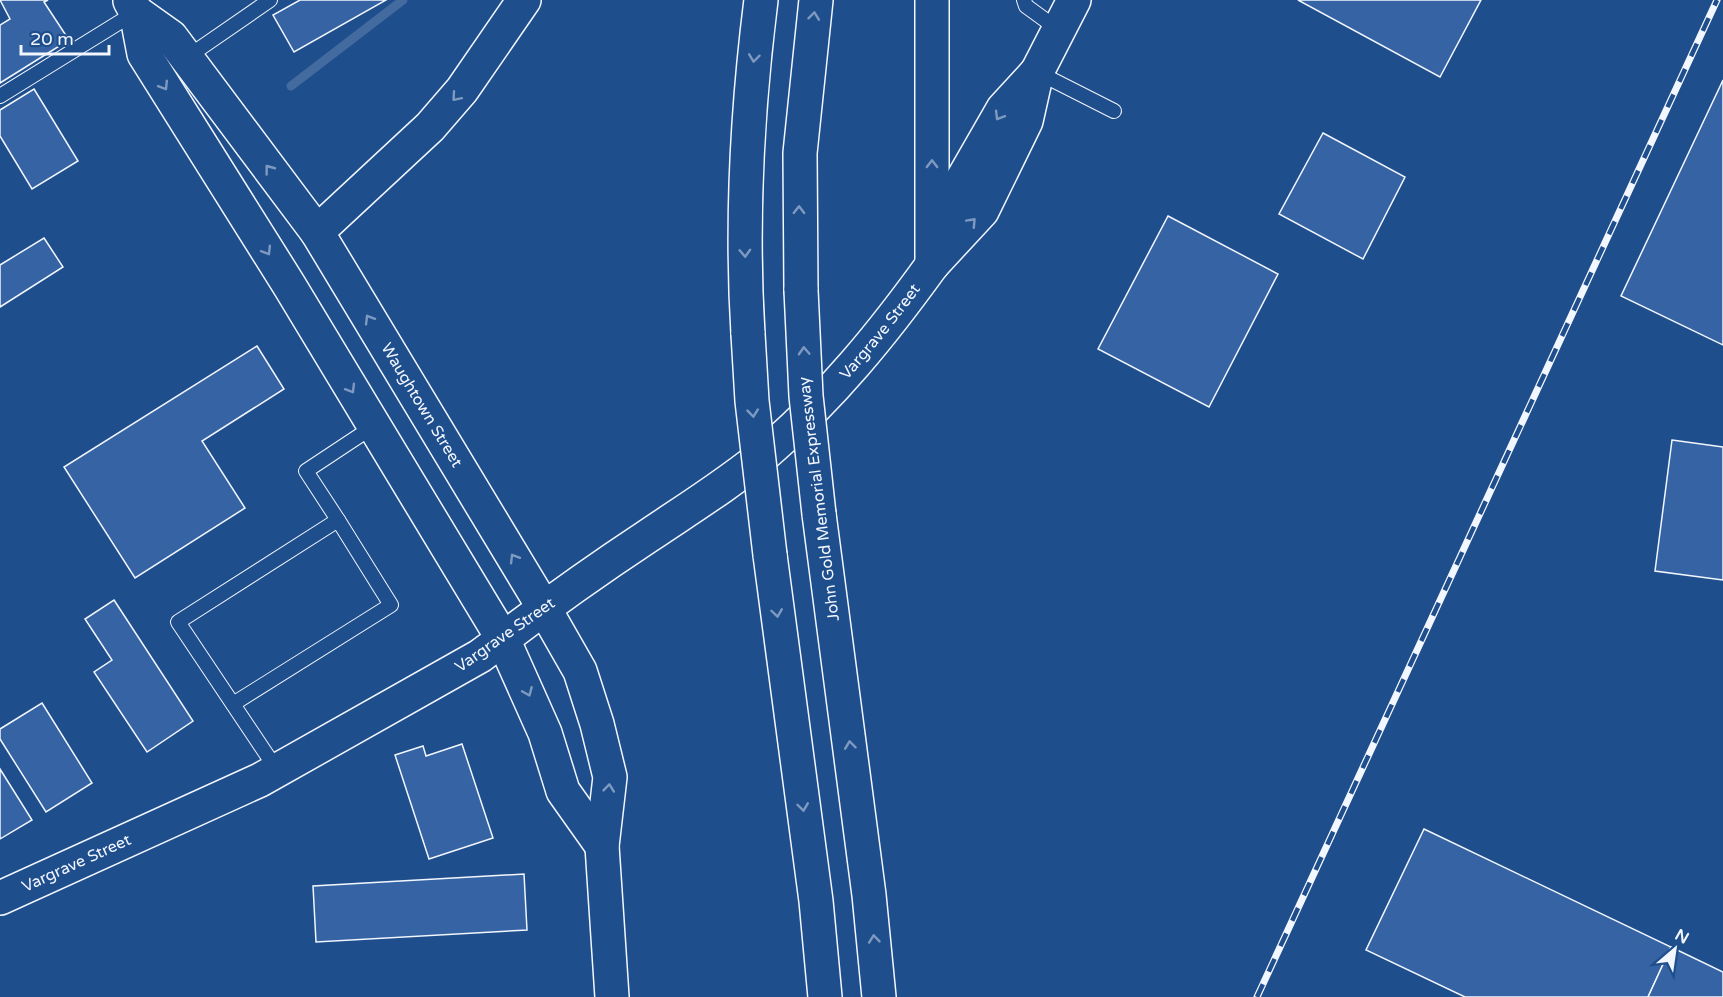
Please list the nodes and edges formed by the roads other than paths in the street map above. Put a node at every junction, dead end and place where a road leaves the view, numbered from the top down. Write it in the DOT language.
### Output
graph roads {
  1 [pos="270,0"];
  2 [pos="524,0"];
  3 [pos="761,0"];
  4 [pos="816,0"];
  5 [pos="932,0"];
  6 [pos="1024,0"];
  7 [pos="1074,0"];
  8 [pos="133,6"];
  9 [pos="1059,30"];
  10 [pos="186,58"];
  11 [pos="1037,72"];
  12 [pos="0,96"];
  13 [pos="1114,111"];
  14 [pos="317,232"];
  15 [pos="932,265"];
  16 [pos="289,285"];
  17 [pos="374,426"];
  18 [pos="338,520"];
  19 [pos="544,608"];
  20 [pos="503,639"];
  21 [pos="233,704"];
  22 [pos="278,770"];
  23 [pos="603,846"];
  24 [pos="0,898"];
  25 [pos="612,997"];
  26 [pos="825,997"];
  27 [pos="879,997"];
  1 -- 10 [label="lane"];
  2 -- 14 [label="main road, one-way"];
  3 -- 26 [label="main road, one-way, bridge"];
  27 -- 4 [label="main road, John Gold Memorial Expressway, one-way, bridge"];
  15 -- 5 [label="main road, one-way"];
  6 -- 9 [label="lane"];
  7 -- 9 [label="main road, Vargrave Street"];
  8 -- 10 [label="main road, Waughtown Street"];
  8 -- 12 [label="lane"];
  8 -- 16 [label="main road, one-way"];
  9 -- 11 [label="main road, Vargrave Street"];
  14 -- 10 [label="main road, Waughtown Street, one-way"];
  11 -- 13 [label="lane"];
  11 -- 15 [label="main road, Vargrave Street"];
  14 -- 16 [label="main road"];
  19 -- 14 [label="main road, Waughtown Street, one-way"];
  15 -- 19 [label="main road, Vargrave Street"];
  16 -- 17 [label="main road, one-way"];
  17 -- 18 [label="lane"];
  17 -- 20 [label="main road"];
  18 -- 21 [label="lane"];
  18 -- 21 [label="lane"];
  19 -- 20 [label="main road, Vargrave Street"];
  23 -- 19 [label="main road, Waughtown Street, one-way"];
  20 -- 22 [label="main road, Vargrave Street"];
  20 -- 23 [label="main road, one-way"];
  21 -- 22 [label="lane"];
  22 -- 24 [label="main road, Vargrave Street"];
  23 -- 25 [label="main road, Waughtown Street"];
}
